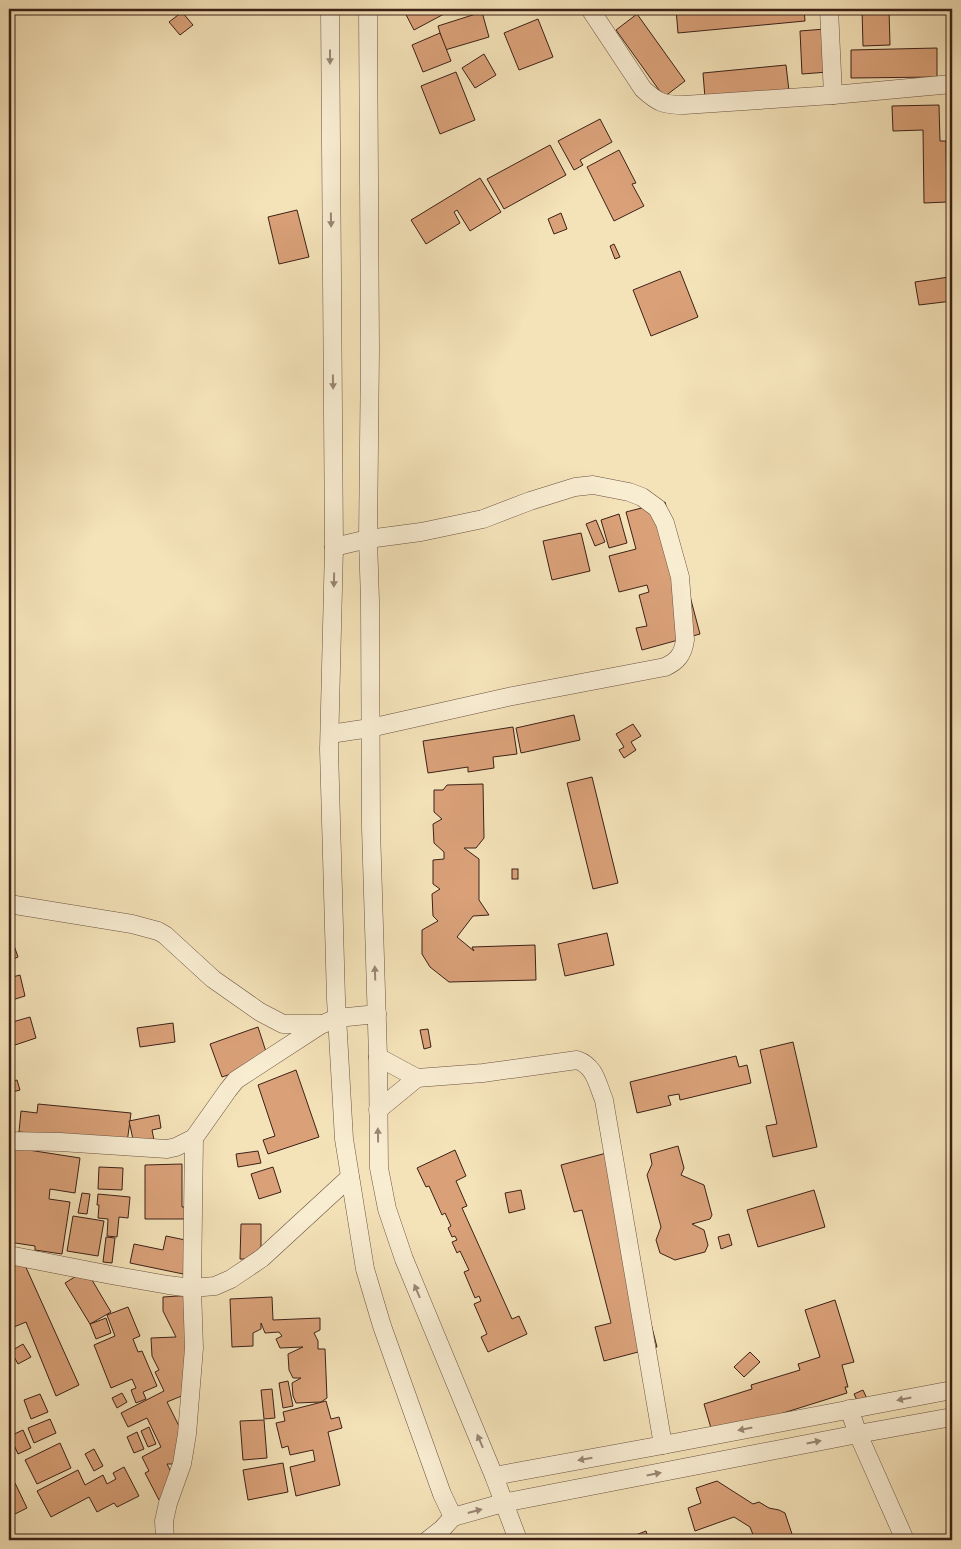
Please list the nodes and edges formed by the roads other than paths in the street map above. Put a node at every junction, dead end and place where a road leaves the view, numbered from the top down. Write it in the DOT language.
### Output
graph roads {
  1 [pos="330,9"];
  2 [pos="368,9"];
  3 [pos="590,9"];
  4 [pos="829,9"];
  5 [pos="952,84"];
  6 [pos="832,95"];
  7 [pos="368,539"];
  8 [pos="334,547"];
  9 [pos="370,728"];
  10 [pos="330,734"];
  11 [pos="9,904"];
  12 [pos="376,1014"];
  13 [pos="330,1021"];
  14 [pos="378,1057"];
  15 [pos="417,1078"];
  16 [pos="378,1110"];
  17 [pos="194,1138"];
  18 [pos="9,1141"];
  19 [pos="350,1177"];
  20 [pos="9,1255"];
  21 [pos="192,1288"];
  22 [pos="952,1390"];
  23 [pos="849,1409"];
  24 [pos="952,1417"];
  25 [pos="858,1434"];
  26 [pos="663,1445"];
  27 [pos="494,1476"];
  28 [pos="503,1503"];
  29 [pos="453,1517"];
  30 [pos="165,1540"];
  31 [pos="428,1540"];
  32 [pos="518,1540"];
  33 [pos="905,1540"];
  1 -- 8 [label="street, one-way"];
  2 -- 7 [label="street"];
  3 -- 6 [label="street"];
  4 -- 6 [label="street"];
  5 -- 6 [label="street"];
  7 -- 8 [label="street"];
  7 -- 9 [label="street"];
  7 -- 9 [label="street"];
  8 -- 10 [label="street, one-way"];
  9 -- 10 [label="street"];
  12 -- 9 [label="street, one-way"];
  10 -- 13 [label="street"];
  11 -- 13 [label="street"];
  12 -- 13 [label="street"];
  12 -- 14 [label="street"];
  13 -- 17 [label="street"];
  13 -- 19 [label="street"];
  14 -- 15 [label="street"];
  14 -- 16 [label="street"];
  15 -- 16 [label="street"];
  15 -- 26 [label="street"];
  27 -- 16 [label="street, one-way"];
  17 -- 18 [label="street"];
  17 -- 21 [label="street"];
  19 -- 21 [label="street"];
  19 -- 29 [label="street"];
  20 -- 21 [label="street"];
  21 -- 30 [label="street"];
  22 -- 23 [label="street, one-way"];
  23 -- 25 [label="street"];
  23 -- 26 [label="street, one-way"];
  24 -- 25 [label="street"];
  28 -- 25 [label="street, one-way"];
  25 -- 33 [label="street"];
  26 -- 27 [label="street, one-way"];
  27 -- 28 [label="street"];
  29 -- 28 [label="street, one-way"];
  28 -- 32 [label="street"];
  29 -- 31 [label="street"];
}
